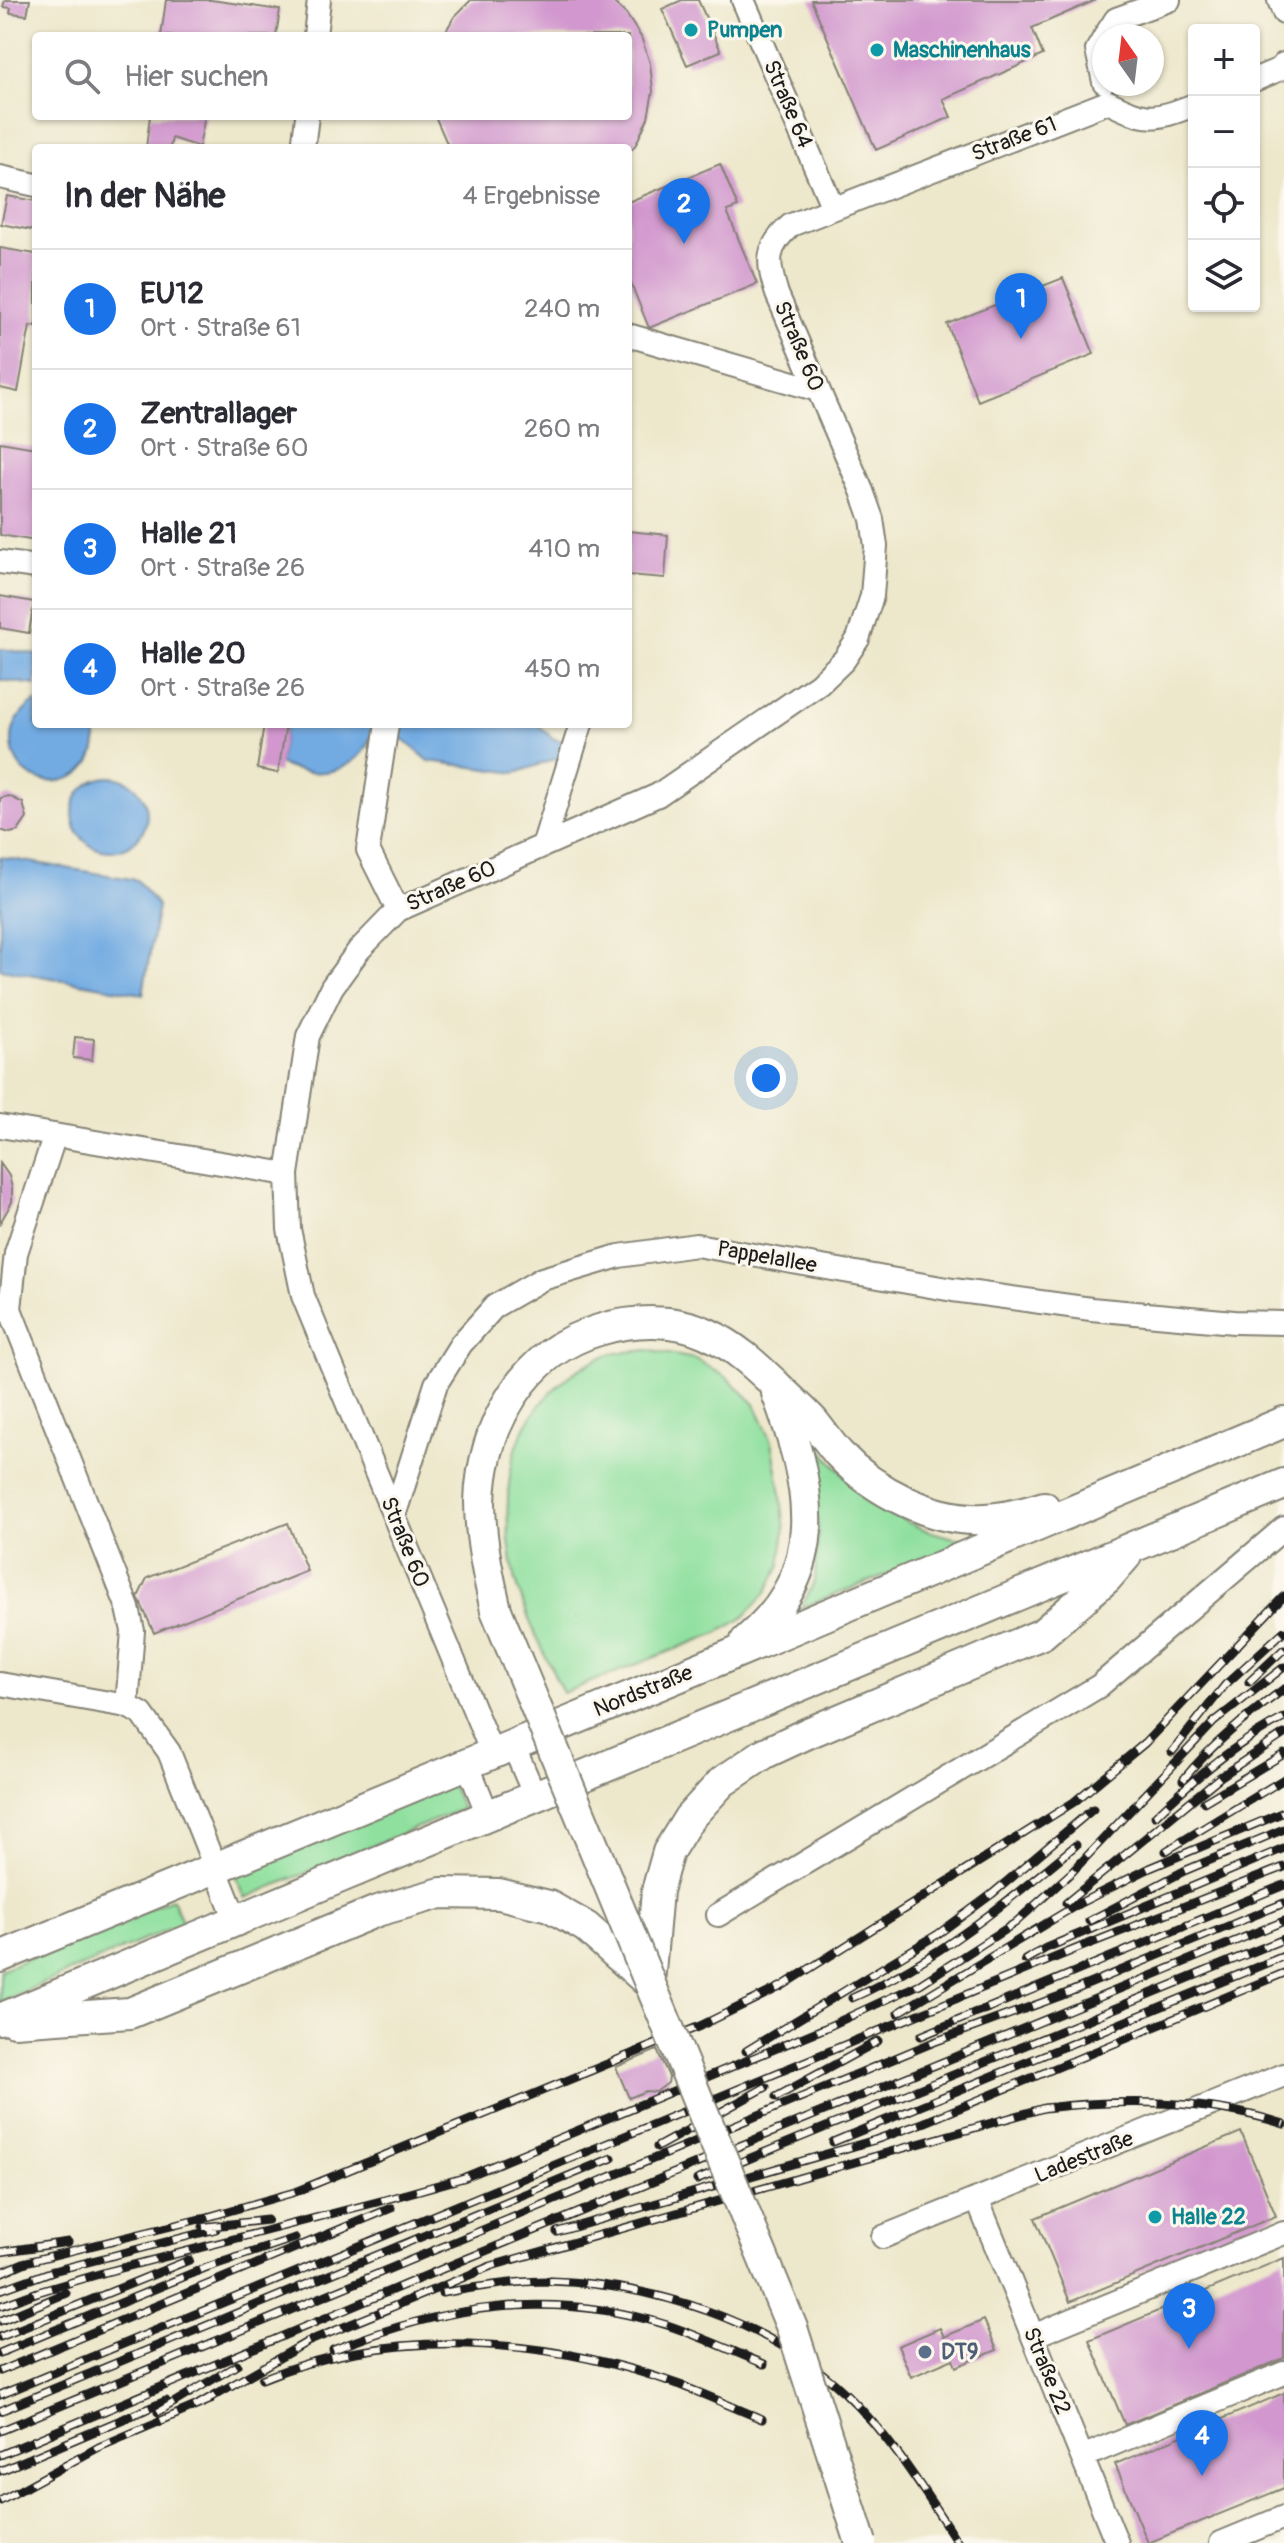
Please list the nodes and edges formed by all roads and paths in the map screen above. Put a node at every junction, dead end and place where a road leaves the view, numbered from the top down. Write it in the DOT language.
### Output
graph roads {
  1 [pos="319,0"];
  2 [pos="743,0"];
  3 [pos="1169,0"];
  4 [pos="1279,0"];
  5 [pos="1284,13"];
  6 [pos="1113,24"];
  7 [pos="315,32"];
  8 [pos="1284,64"];
  9 [pos="1260,77"];
  10 [pos="1092,95"];
  11 [pos="1114,96"];
  12 [pos="1188,107"];
  13 [pos="306,120"];
  14 [pos="304,144"];
  15 [pos="0,177"];
  16 [pos="32,184"];
  17 [pos="833,208"];
  18 [pos="632,336"];
  19 [pos="818,390"];
  20 [pos="0,562"];
  21 [pos="32,566"];
  22 [pos="386,728"];
  23 [pos="580,728"];
  24 [pos="543,846"];
  25 [pos="398,910"];
  26 [pos="0,1126"];
  27 [pos="55,1135"];
  28 [pos="287,1174"];
  29 [pos="1284,1323"];
  30 [pos="774,1383"];
  31 [pos="1284,1422"];
  32 [pos="1159,1474"];
  33 [pos="1284,1484"];
  34 [pos="394,1516"];
  35 [pos="1284,1528"];
  36 [pos="1134,1547"];
  37 [pos="726,1657"];
  38 [pos="0,1684"];
  39 [pos="127,1706"];
  40 [pos="491,1754"];
  41 [pos="535,1796"];
  42 [pos="488,1815"];
  43 [pos="216,1868"];
  44 [pos="718,1915"];
  45 [pos="236,1920"];
  46 [pos="0,1957"];
  47 [pos="649,1983"];
  48 [pos="0,2020"];
  49 [pos="1284,2075"];
  50 [pos="977,2199"];
  51 [pos="1284,2233"];
  52 [pos="883,2237"];
  53 [pos="1033,2336"];
  54 [pos="1284,2373"];
  55 [pos="1082,2457"];
  56 [pos="1284,2517"];
  57 [pos="861,2543"];
  58 [pos="1117,2543"];
  59 [pos="1221,2543"];
  1 -- 7 [label="street"];
  2 -- 17 [label="street, Straße 64"];
  3 -- 6 [label="street"];
  4 -- 5 [label="street"];
  8 -- 9 [label="street"];
  10 -- 17 [label="street, Straße 61"];
  11 -- 12 [label="street"];
  13 -- 14 [label="street"];
  15 -- 16 [label="street"];
  17 -- 19 [label="street, Straße 60"];
  18 -- 19 [label="street"];
  19 -- 24 [label="street, Straße 60"];
  20 -- 21 [label="street"];
  22 -- 25 [label="street"];
  23 -- 24 [label="street"];
  24 -- 25 [label="street, Straße 60"];
  25 -- 28 [label="street, Straße 60"];
  26 -- 27 [label="street"];
  27 -- 28 [label="street"];
  27 -- 39 [label="street"];
  28 -- 34 [label="street, Straße 60"];
  29 -- 34 [label="street, Pappelallee"];
  30 -- 32 [label="street"];
  30 -- 37 [label="street"];
  30 -- 47 [label="street, bridge"];
  31 -- 32 [label="street, Nordstraße"];
  32 -- 37 [label="street, Nordstraße"];
  33 -- 36 [label="street"];
  34 -- 40 [label="street, Straße 60"];
  35 -- 44 [label="street"];
  36 -- 41 [label="street"];
  36 -- 47 [label="street"];
  37 -- 40 [label="street, Nordstraße"];
  38 -- 39 [label="street"];
  39 -- 43 [label="street"];
  40 -- 41 [label="street"];
  40 -- 42 [label="street"];
  40 -- 43 [label="street, Nordstraße"];
  41 -- 42 [label="street"];
  42 -- 45 [label="street"];
  43 -- 45 [label="street"];
  43 -- 46 [label="street, Nordstraße"];
  45 -- 48 [label="street"];
  47 -- 48 [label="street"];
  47 -- 57 [label="street, bridge"];
  49 -- 50 [label="street, Ladestraße"];
  50 -- 52 [label="street, Ladestraße"];
  50 -- 53 [label="street, Straße 22"];
  51 -- 53 [label="street"];
  53 -- 55 [label="street, Straße 22"];
  54 -- 55 [label="street"];
  55 -- 58 [label="street, Straße 22"];
  56 -- 59 [label="street"];
}
